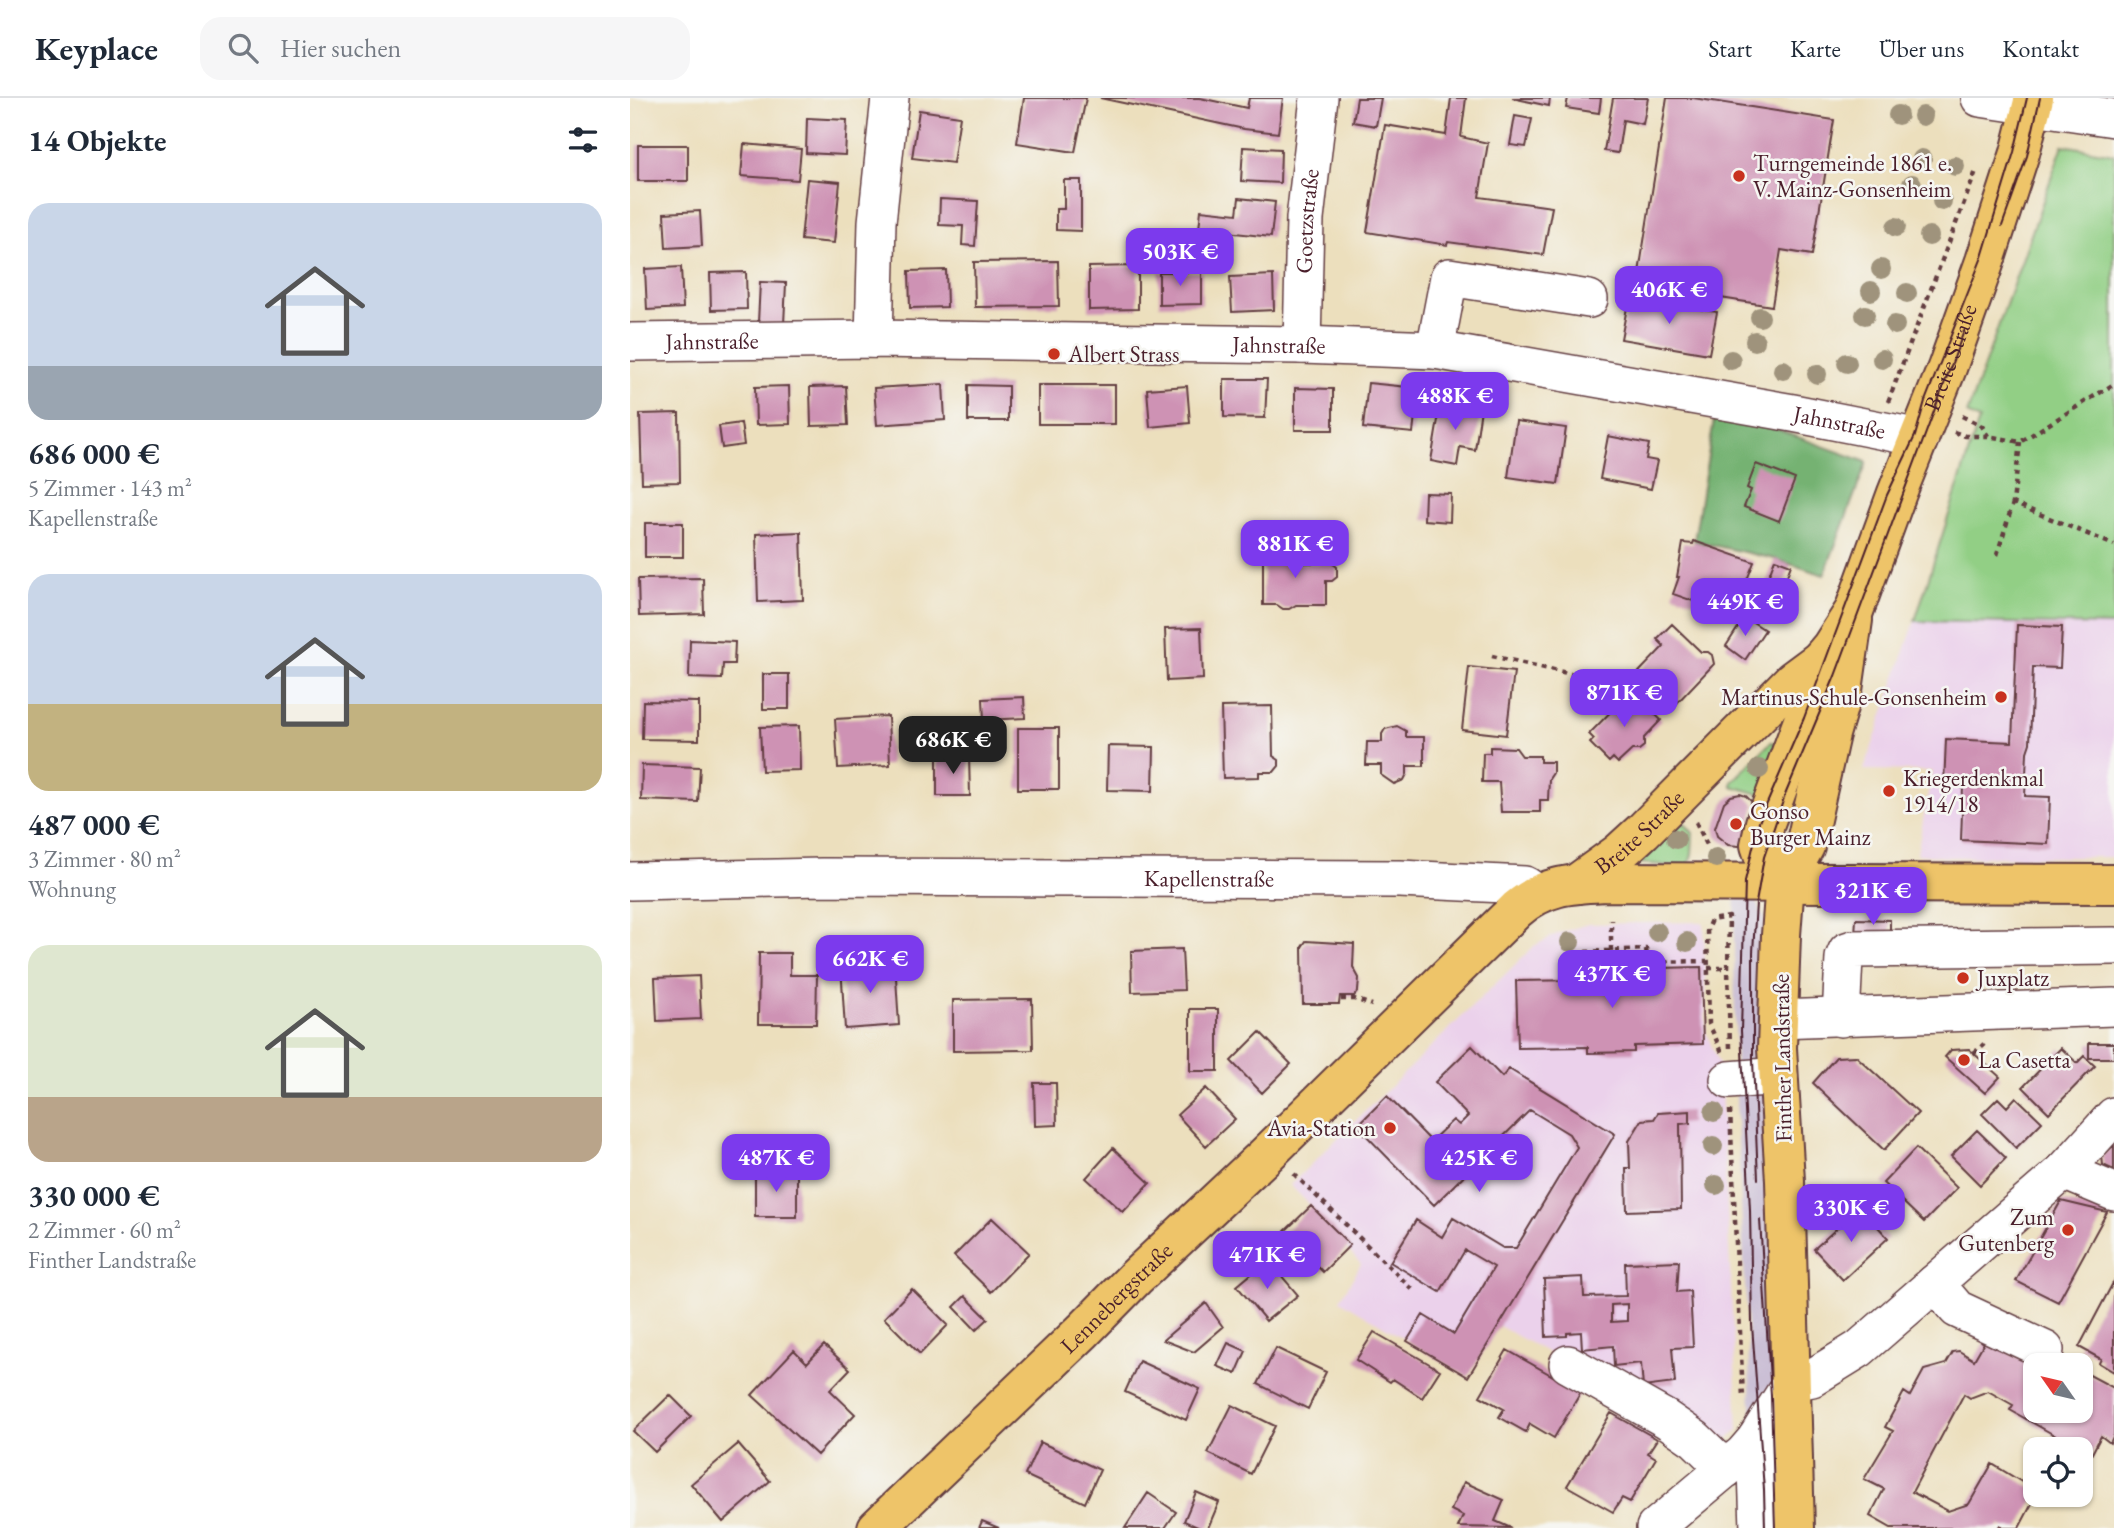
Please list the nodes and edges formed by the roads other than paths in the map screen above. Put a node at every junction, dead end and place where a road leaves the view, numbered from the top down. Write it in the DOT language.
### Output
graph roads {
  1 [pos="890,98"];
  2 [pos="1319,98"];
  3 [pos="1980,98"];
  4 [pos="2033,103"];
  5 [pos="2114,118"];
  6 [pos="1589,299"];
  7 [pos="874,339"];
  8 [pos="630,342"];
  9 [pos="1302,345"];
  10 [pos="1435,350"];
  11 [pos="1920,438"];
  12 [pos="1854,611"];
  13 [pos="1820,660"];
  14 [pos="1843,690"];
  15 [pos="630,881"];
  16 [pos="1785,882"];
  17 [pos="1576,884"];
  18 [pos="2114,884"];
  19 [pos="1538,894"];
  20 [pos="2114,946"];
  21 [pos="2114,1007"];
  22 [pos="1841,1018"];
  23 [pos="1778,1019"];
  24 [pos="1729,1072"];
  25 [pos="1779,1076"];
  26 [pos="2114,1116"];
  27 [pos="2064,1171"];
  28 [pos="2114,1192"];
  29 [pos="1935,1283"];
  30 [pos="2045,1350"];
  31 [pos="1568,1364"];
  32 [pos="1792,1382"];
  33 [pos="1756,1439"];
  34 [pos="1726,1468"];
  35 [pos="877,1528"];
  36 [pos="1655,1528"];
  37 [pos="1759,1528"];
  38 [pos="1795,1528"];
  1 -- 7 [label="street"];
  2 -- 9 [label="street, Goetzstraße"];
  3 -- 4 [label="street"];
  4 -- 5 [label="street"];
  4 -- 11 [label="main road, Breite Straße"];
  6 -- 10 [label="street"];
  7 -- 8 [label="street, Jahnstraße"];
  7 -- 9 [label="street, Jahnstraße"];
  9 -- 10 [label="street, Jahnstraße"];
  10 -- 11 [label="street, Jahnstraße"];
  11 -- 12 [label="main road, Breite Straße"];
  12 -- 13 [label="main road, Breite Straße"];
  12 -- 14 [label="main road, Breite Straße"];
  13 -- 14 [label="main road"];
  13 -- 16 [label="main road, Breite Straße"];
  13 -- 17 [label="main road, Breite Straße"];
  14 -- 16 [label="main road, Breite Straße"];
  15 -- 19 [label="street, Kapellenstraße"];
  16 -- 17 [label="main road"];
  16 -- 18 [label="main road"];
  16 -- 23 [label="main road, Finther Landstraße"];
  17 -- 19 [label="main road"];
  19 -- 35 [label="main road, Lennebergstraße"];
  20 -- 22 [label="street"];
  21 -- 22 [label="street"];
  22 -- 23 [label="street"];
  23 -- 25 [label="main road, Finther Landstraße"];
  24 -- 25 [label="street"];
  25 -- 32 [label="main road, Finther Landstraße"];
  26 -- 27 [label="street"];
  27 -- 28 [label="street"];
  27 -- 29 [label="street"];
  29 -- 30 [label="street"];
  29 -- 32 [label="street"];
  31 -- 34 [label="street"];
  32 -- 33 [label="street"];
  32 -- 38 [label="main road, Finther Landstraße"];
  33 -- 34 [label="street"];
  33 -- 37 [label="street"];
  34 -- 36 [label="street"];
}
